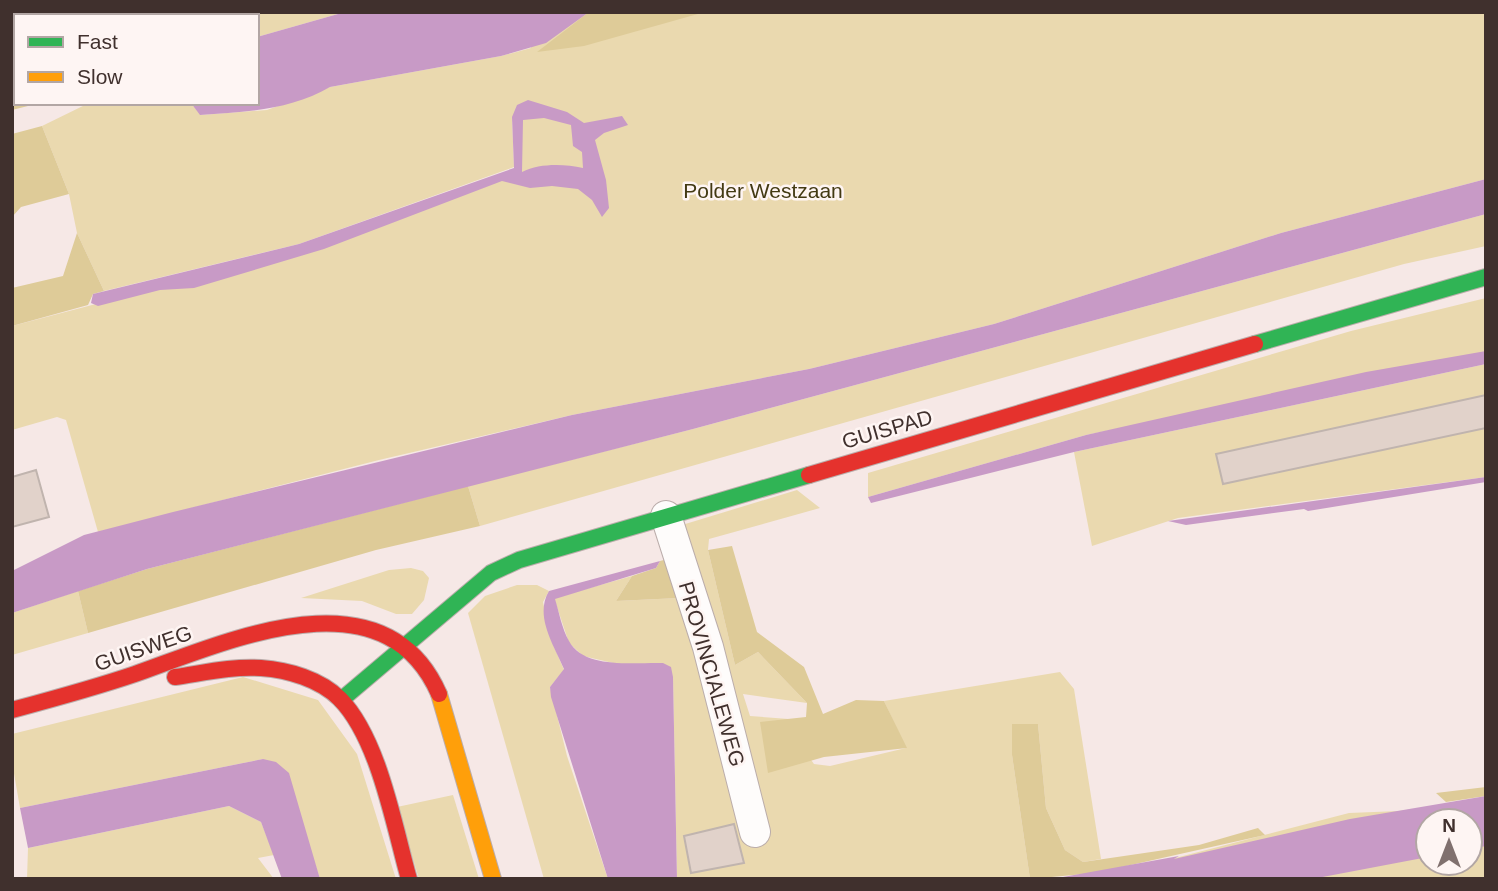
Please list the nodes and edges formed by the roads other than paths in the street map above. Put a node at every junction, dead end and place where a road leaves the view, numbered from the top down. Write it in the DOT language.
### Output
graph roads {
  1 [pos="1486,277"];
  2 [pos="666,516"];
  3 [pos="403,647"];
  4 [pos="90,689"];
  5 [pos="341,700"];
  6 [pos="12,710"];
  7 [pos="755,832"];
  8 [pos="409,879"];
  9 [pos="492,879"];
  1 -- 2 [label="street, GUISPAD"];
  2 -- 3 [label="street, GUISPAD"];
  2 -- 7 [label="street, PROVINCIALEWEG"];
  3 -- 4 [label="street, GUISWEG"];
  3 -- 5 [label="street, GUISPAD"];
  3 -- 9 [label="street, GUISWEG"];
  4 -- 5 [label="street, GUISWEG"];
  4 -- 6 [label="street"];
  5 -- 8 [label="street, GUISWEG"];
}
